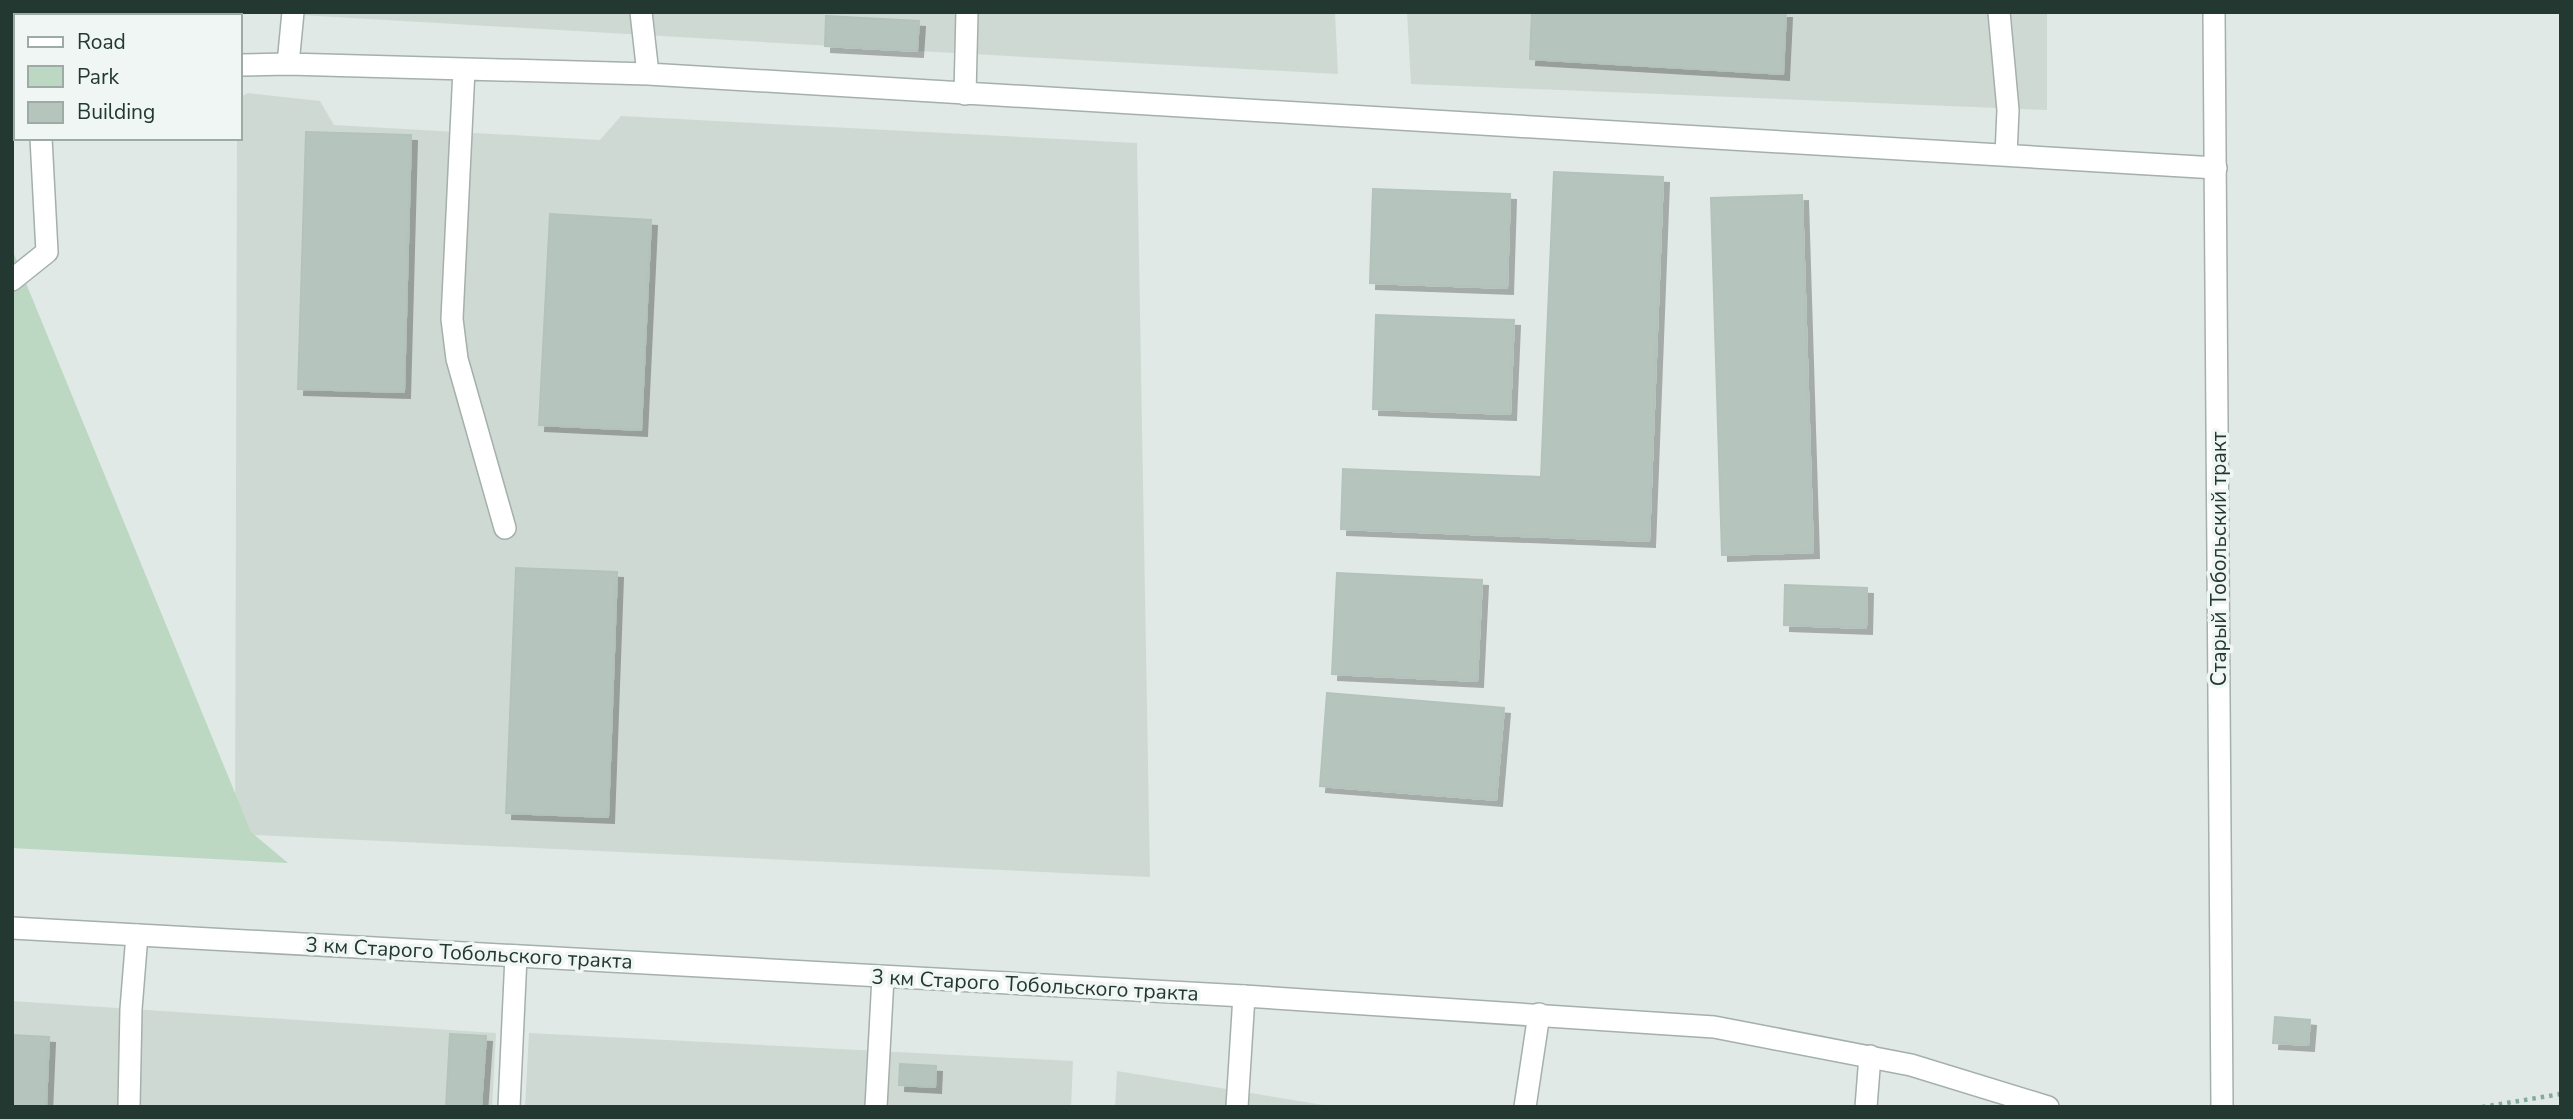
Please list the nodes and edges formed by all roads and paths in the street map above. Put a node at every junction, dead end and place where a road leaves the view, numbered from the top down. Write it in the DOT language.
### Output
graph roads {
  1 [pos="293,12"];
  2 [pos="641,12"];
  3 [pos="967,12"];
  4 [pos="1999,12"];
  5 [pos="2214,12"];
  6 [pos="242,65"];
  7 [pos="288,65"];
  8 [pos="464,69"];
  9 [pos="648,74"];
  10 [pos="965,94"];
  11 [pos="41,140"];
  12 [pos="2006,155"];
  13 [pos="2216,168"];
  14 [pos="12,280"];
  15 [pos="505,528"];
  16 [pos="12,928"];
  17 [pos="137,935"];
  18 [pos="516,956"];
  19 [pos="883,977"];
  20 [pos="1244,996"];
  21 [pos="1539,1014"];
  22 [pos="1870,1056"];
  23 [pos="2561,1094"];
  24 [pos="129,1107"];
  25 [pos="509,1107"];
  26 [pos="876,1107"];
  27 [pos="1237,1107"];
  28 [pos="1525,1107"];
  29 [pos="1866,1107"];
  30 [pos="2048,1107"];
  31 [pos="2222,1107"];
  32 [pos="2482,1107"];
  1 -- 7 [label="street"];
  2 -- 9 [label="street"];
  3 -- 10 [label="street"];
  4 -- 12 [label="street"];
  5 -- 13 [label="street, Старый Тобольский тракт"];
  6 -- 7 [label="street"];
  7 -- 8 [label="street"];
  8 -- 9 [label="street"];
  8 -- 15 [label="street"];
  9 -- 10 [label="street"];
  10 -- 12 [label="street"];
  11 -- 14 [label="street"];
  12 -- 13 [label="street"];
  13 -- 31 [label="street, Старый Тобольский тракт"];
  16 -- 17 [label="street, 3 км Старого Тобольского тракта"];
  17 -- 18 [label="street, 3 км Старого Тобольского тракта"];
  17 -- 24 [label="street"];
  18 -- 19 [label="street, 3 км Старого Тобольского тракта"];
  18 -- 25 [label="street"];
  19 -- 20 [label="street, 3 км Старого Тобольского тракта"];
  19 -- 26 [label="street"];
  20 -- 21 [label="street, 3 км Старого Тобольского тракта"];
  20 -- 27 [label="street"];
  21 -- 22 [label="street, 3 км Старого Тобольского тракта"];
  21 -- 28 [label="street"];
  22 -- 29 [label="street"];
  22 -- 30 [label="street, 3 км Старого Тобольского тракта"];
  23 -- 32 [label="path"];
}
